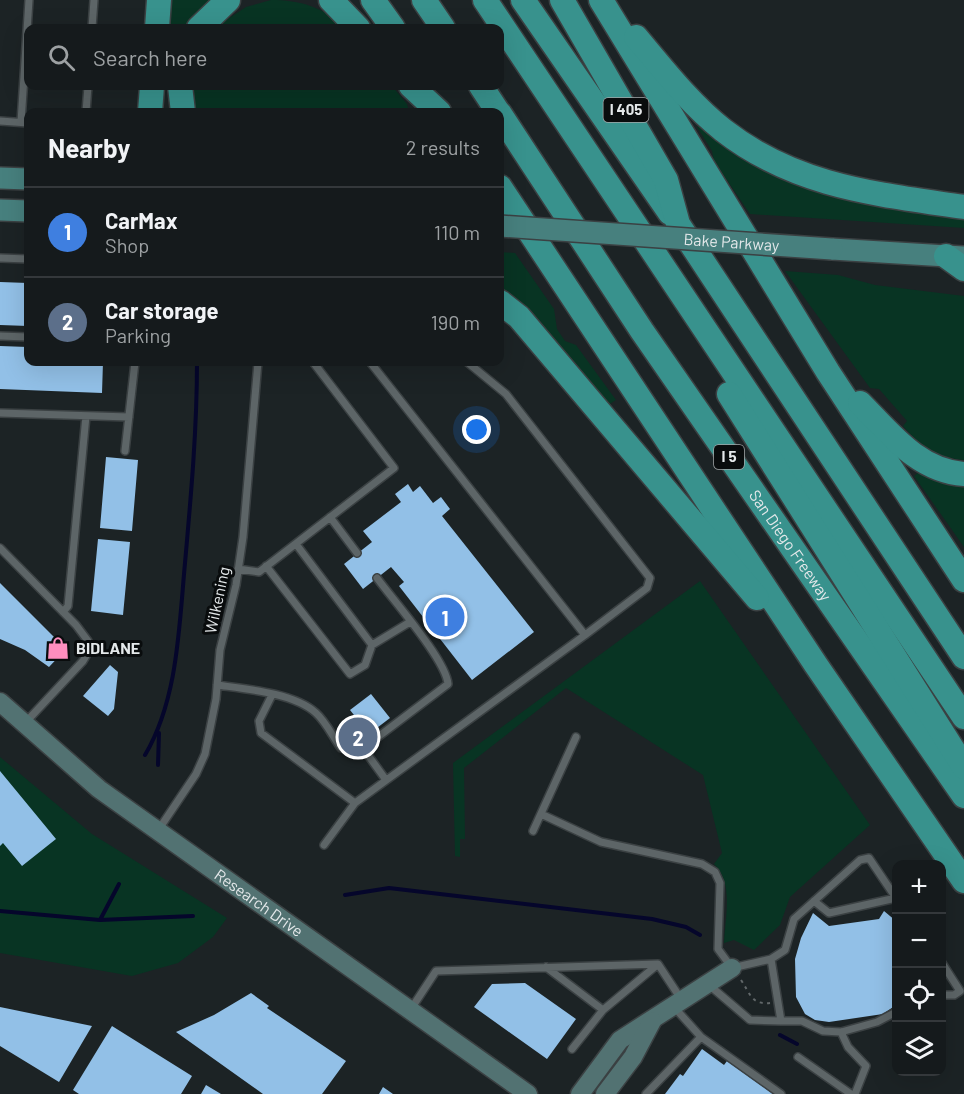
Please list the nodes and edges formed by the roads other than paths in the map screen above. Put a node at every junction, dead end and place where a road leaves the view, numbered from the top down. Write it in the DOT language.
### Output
graph roads {
  1 [pos="29,0"];
  2 [pos="94,0"];
  3 [pos="159,0"];
  4 [pos="228,0"];
  5 [pos="331,0"];
  6 [pos="373,0"];
  7 [pos="424,0"];
  8 [pos="470,0"];
  9 [pos="485,0"];
  10 [pos="505,0"];
  11 [pos="523,0"];
  12 [pos="562,0"];
  13 [pos="603,0"];
  14 [pos="28,24"];
  15 [pos="92,24"];
  16 [pos="157,24"];
  17 [pos="203,24"];
  18 [pos="354,24"];
  19 [pos="390,24"];
  20 [pos="440,24"];
  21 [pos="486,24"];
  22 [pos="496,24"];
  23 [pos="505,45"];
  24 [pos="26,90"];
  25 [pos="88,90"];
  26 [pos="152,90"];
  27 [pos="180,90"];
  28 [pos="415,90"];
  29 [pos="434,90"];
  30 [pos="484,90"];
  31 [pos="25,108"];
  32 [pos="86,108"];
  33 [pos="150,108"];
  34 [pos="183,108"];
  35 [pos="436,108"];
  36 [pos="446,108"];
  37 [pos="496,108"];
  38 [pos="0,121"];
  39 [pos="504,121"];
  40 [pos="24,123"];
  41 [pos="0,178"];
  42 [pos="24,180"];
  43 [pos="504,193"];
  44 [pos="964,207"];
  45 [pos="0,210"];
  46 [pos="24,211"];
  47 [pos="678,224"];
  48 [pos="504,226"];
  49 [pos="0,258"];
  50 [pos="24,259"];
  51 [pos="958,261"];
  52 [pos="504,305"];
  53 [pos="0,336"];
  54 [pos="24,337"];
  55 [pos="135,366"];
  56 [pos="258,366"];
  57 [pos="316,366"];
  58 [pos="373,366"];
  59 [pos="472,366"];
  60 [pos="828,372"];
  61 [pos="0,413"];
  62 [pos="86,416"];
  63 [pos="129,417"];
  64 [pos="125,451"];
  65 [pos="964,474"];
  66 [pos="330,517"];
  67 [pos="296,543"];
  68 [pos="0,549"];
  69 [pos="357,554"];
  70 [pos="267,566"];
  71 [pos="238,569"];
  72 [pos="377,578"];
  73 [pos="964,580"];
  74 [pos="63,612"];
  75 [pos="410,622"];
  76 [pos="585,635"];
  77 [pos="372,645"];
  78 [pos="964,657"];
  79 [pos="816,665"];
  80 [pos="217,685"];
  81 [pos="272,695"];
  82 [pos="964,696"];
  83 [pos="0,702"];
  84 [pos="964,717"];
  85 [pos="23,724"];
  86 [pos="576,737"];
  87 [pos="362,749"];
  88 [pos="964,767"];
  89 [pos="386,780"];
  90 [pos="964,795"];
  91 [pos="355,803"];
  92 [pos="540,814"];
  93 [pos="158,831"];
  94 [pos="533,831"];
  95 [pos="324,845"];
  96 [pos="964,881"];
  97 [pos="892,892"];
  98 [pos="892,899"];
  99 [pos="814,901"];
  100 [pos="771,959"];
  101 [pos="658,964"];
  102 [pos="546,967"];
  103 [pos="732,968"];
  104 [pos="946,969"];
  105 [pos="707,983"];
  106 [pos="946,995"];
  107 [pos="676,1002"];
  108 [pos="603,1010"];
  109 [pos="410,1011"];
  110 [pos="892,1014"];
  111 [pos="653,1020"];
  112 [pos="781,1021"];
  113 [pos="841,1032"];
  114 [pos="701,1037"];
  115 [pos="572,1049"];
  116 [pos="798,1057"];
  117 [pos="528,1094"];
  118 [pos="580,1094"];
  119 [pos="605,1094"];
  120 [pos="646,1094"];
  121 [pos="781,1094"];
  122 [pos="853,1094"];
  1 -- 14 [label="lane"];
  2 -- 15 [label="lane"];
  3 -- 16 [label="highway"];
  4 -- 17 [label="highway"];
  5 -- 18 [label="highway"];
  6 -- 19 [label="highway"];
  7 -- 20 [label="highway"];
  8 -- 21 [label="highway"];
  9 -- 22 [label="highway"];
  10 -- 82 [label="highway"];
  11 -- 47 [label="highway"];
  12 -- 47 [label="highway, I 405"];
  13 -- 44 [label="highway"];
  13 -- 60 [label="highway"];
  23 -- 84 [label="highway"];
  23 -- 88 [label="highway"];
  24 -- 31 [label="lane"];
  25 -- 32 [label="lane"];
  26 -- 33 [label="highway"];
  27 -- 34 [label="highway"];
  28 -- 35 [label="highway"];
  29 -- 36 [label="highway"];
  30 -- 37 [label="highway, San Diego Freeway / I 5"];
  38 -- 40 [label="lane"];
  39 -- 90 [label="highway, San Diego Freeway / I 5"];
  41 -- 42 [label="main road"];
  43 -- 79 [label="highway"];
  45 -- 46 [label="main road"];
  47 -- 78 [label="highway"];
  48 -- 51 [label="main road, Bake Parkway, bridge"];
  49 -- 50 [label="lane"];
  52 -- 79 [label="highway"];
  53 -- 54 [label="lane"];
  55 -- 63 [label="lane"];
  56 -- 71 [label="lane, Wilkening"];
  57 -- 66 [label="lane"];
  58 -- 76 [label="lane"];
  59 -- 76 [label="lane"];
  60 -- 65 [label="highway"];
  60 -- 73 [label="highway"];
  61 -- 62 [label="lane"];
  62 -- 63 [label="lane"];
  62 -- 74 [label="lane"];
  63 -- 64 [label="lane"];
  66 -- 67 [label="lane"];
  66 -- 69 [label="lane"];
  67 -- 70 [label="lane"];
  67 -- 77 [label="lane"];
  68 -- 74 [label="lane"];
  70 -- 71 [label="lane"];
  70 -- 77 [label="lane"];
  71 -- 80 [label="lane, Wilkening"];
  72 -- 75 [label="lane"];
  74 -- 85 [label="lane"];
  75 -- 77 [label="lane"];
  75 -- 87 [label="lane"];
  76 -- 89 [label="lane"];
  79 -- 96 [label="highway"];
  80 -- 81 [label="lane"];
  80 -- 93 [label="lane, Wilkening"];
  81 -- 87 [label="lane"];
  81 -- 91 [label="lane"];
  83 -- 85 [label="main road, Research Drive"];
  85 -- 93 [label="main road, Research Drive"];
  86 -- 92 [label="lane"];
  87 -- 89 [label="lane"];
  89 -- 91 [label="lane"];
  91 -- 95 [label="lane"];
  92 -- 94 [label="lane"];
  92 -- 103 [label="lane"];
  93 -- 109 [label="main road, Research Drive"];
  97 -- 99 [label="lane"];
  98 -- 99 [label="lane"];
  99 -- 100 [label="lane"];
  100 -- 103 [label="lane"];
  100 -- 112 [label="lane"];
  101 -- 102 [label="lane"];
  101 -- 107 [label="lane"];
  101 -- 108 [label="lane"];
  102 -- 108 [label="lane"];
  102 -- 109 [label="lane"];
  103 -- 105 [label="main road"];
  104 -- 106 [label="lane"];
  105 -- 107 [label="main road"];
  105 -- 112 [label="lane"];
  107 -- 111 [label="main road"];
  107 -- 114 [label="lane"];
  108 -- 115 [label="lane"];
  109 -- 117 [label="main road, Research Drive"];
  110 -- 113 [label="lane"];
  111 -- 118 [label="main road"];
  111 -- 119 [label="main road"];
  112 -- 113 [label="lane"];
  113 -- 122 [label="lane"];
  114 -- 120 [label="lane"];
  114 -- 121 [label="lane"];
  116 -- 122 [label="lane"];
}
